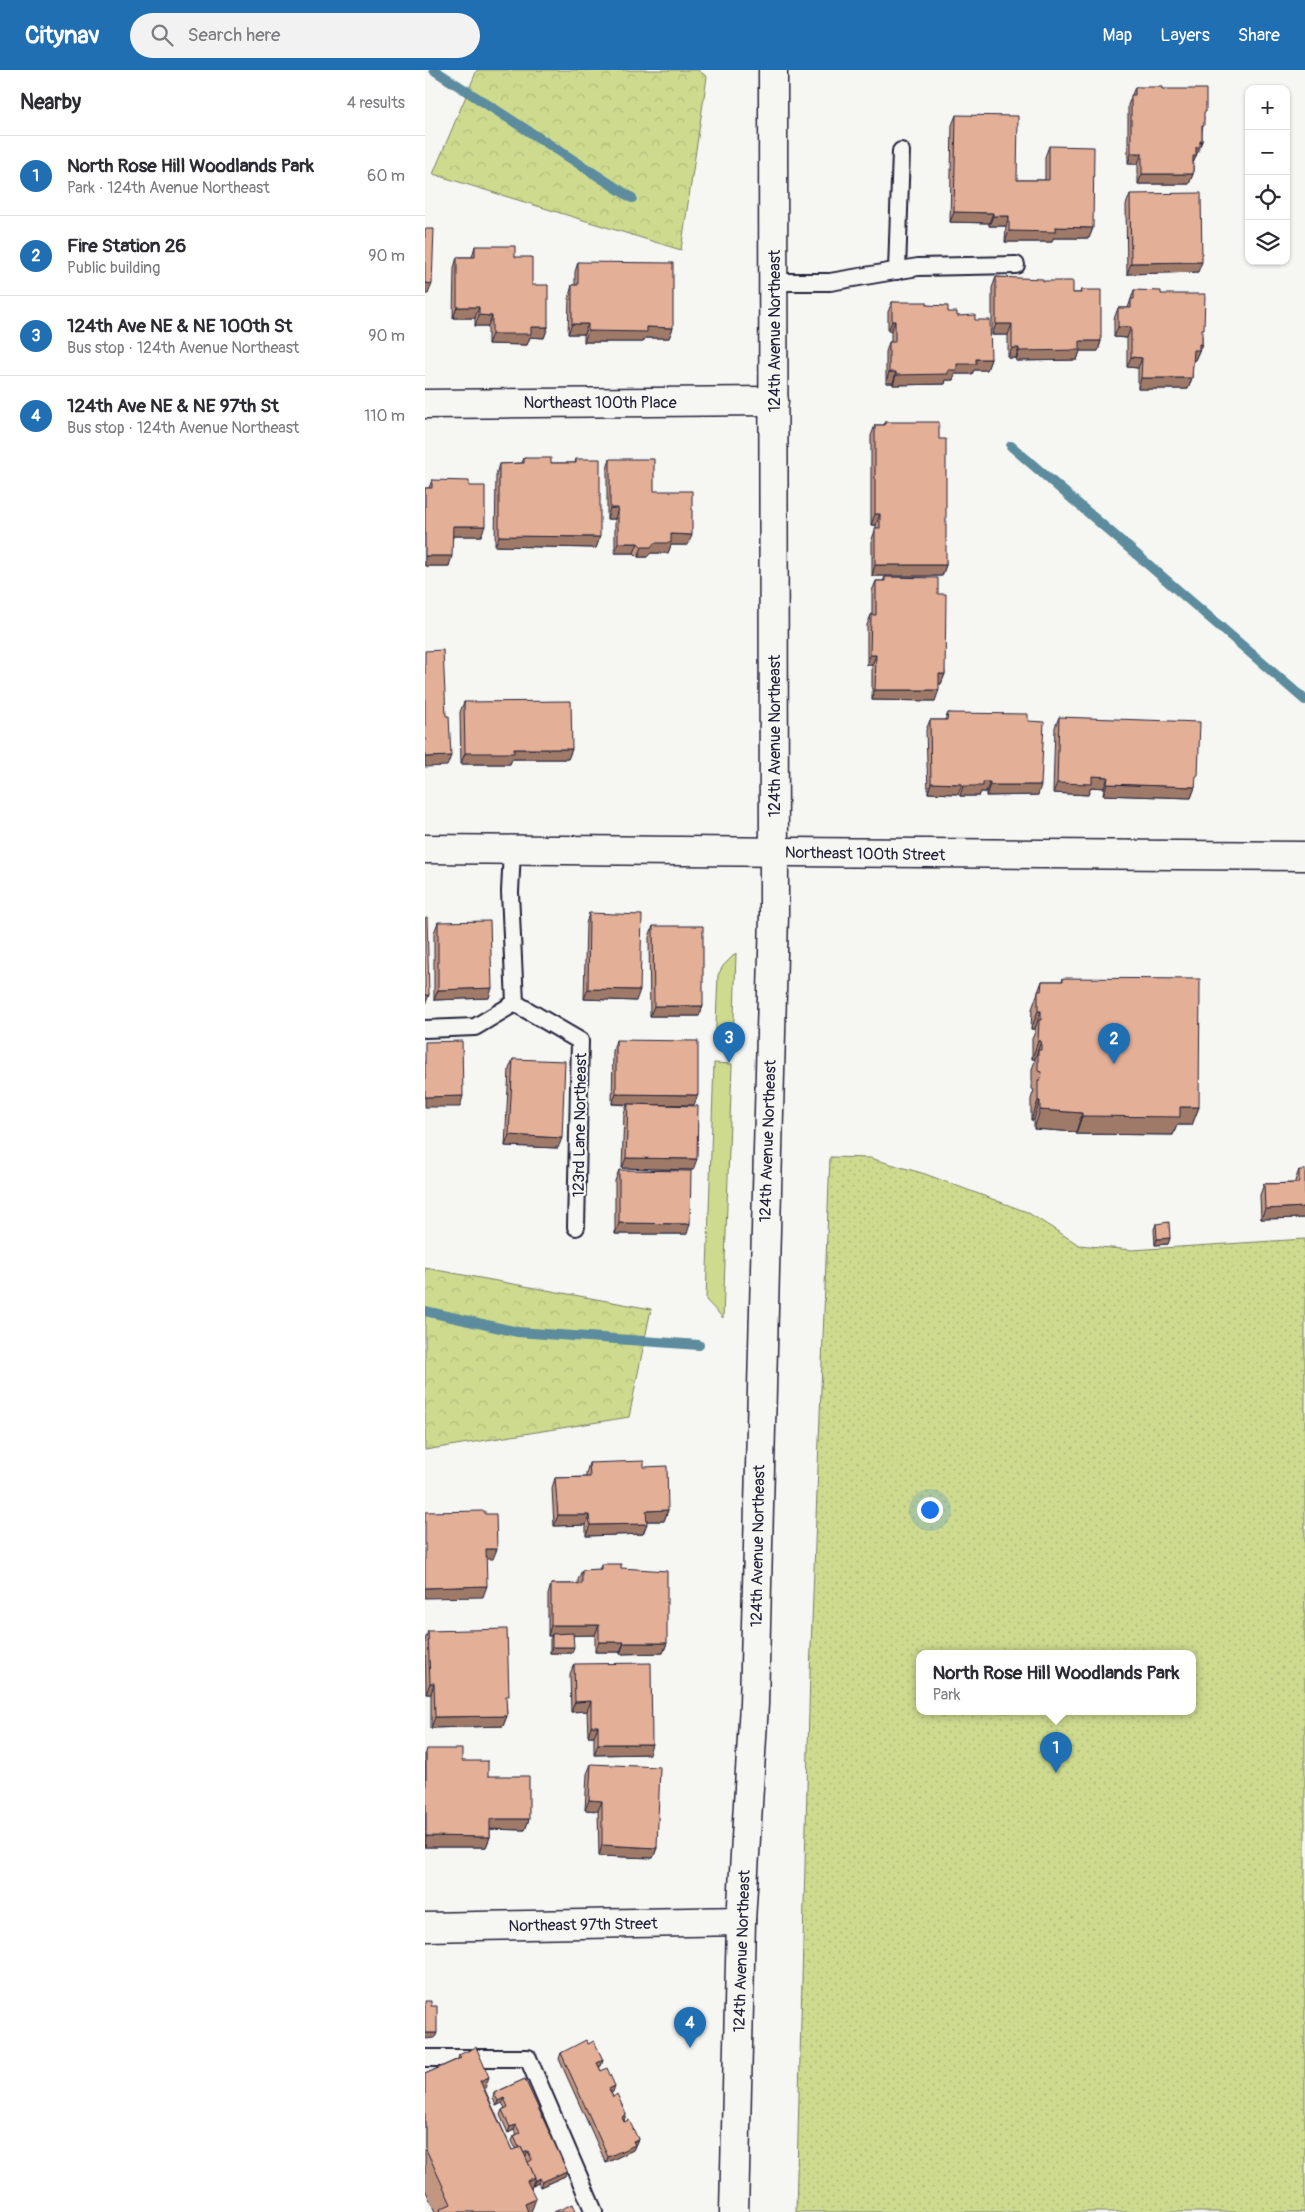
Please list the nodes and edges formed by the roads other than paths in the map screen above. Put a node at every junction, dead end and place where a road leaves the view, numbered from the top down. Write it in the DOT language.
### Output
graph roads {
  1 [pos="773,70"];
  2 [pos="901,152"];
  3 [pos="1015,265"];
  4 [pos="897,271"];
  5 [pos="774,282"];
  6 [pos="774,402"];
  7 [pos="425,404"];
  8 [pos="425,849"];
  9 [pos="511,850"];
  10 [pos="775,852"];
  11 [pos="1305,856"];
  12 [pos="515,1003"];
  13 [pos="425,1029"];
  14 [pos="576,1227"];
  15 [pos="741,1921"];
  16 [pos="425,1926"];
  17 [pos="425,2058"];
  18 [pos="594,2212"];
  19 [pos="734,2212"];
  1 -- 5 [label="main road, 124th Avenue Northeast"];
  2 -- 4 [label="lane"];
  3 -- 4 [label="lane"];
  4 -- 5 [label="lane"];
  5 -- 6 [label="main road, 124th Avenue Northeast"];
  6 -- 7 [label="main road, Northeast 100th Place"];
  6 -- 10 [label="main road, 124th Avenue Northeast"];
  8 -- 9 [label="main road, Northeast 100th Street"];
  9 -- 10 [label="main road, Northeast 100th Street"];
  9 -- 12 [label="lane"];
  10 -- 11 [label="main road, Northeast 100th Street"];
  10 -- 15 [label="main road, 124th Avenue Northeast"];
  12 -- 13 [label="lane"];
  12 -- 14 [label="lane, 123rd Lane Northeast"];
  15 -- 16 [label="main road, Northeast 97th Street"];
  15 -- 19 [label="main road, 124th Avenue Northeast"];
  17 -- 18 [label="lane"];
}
